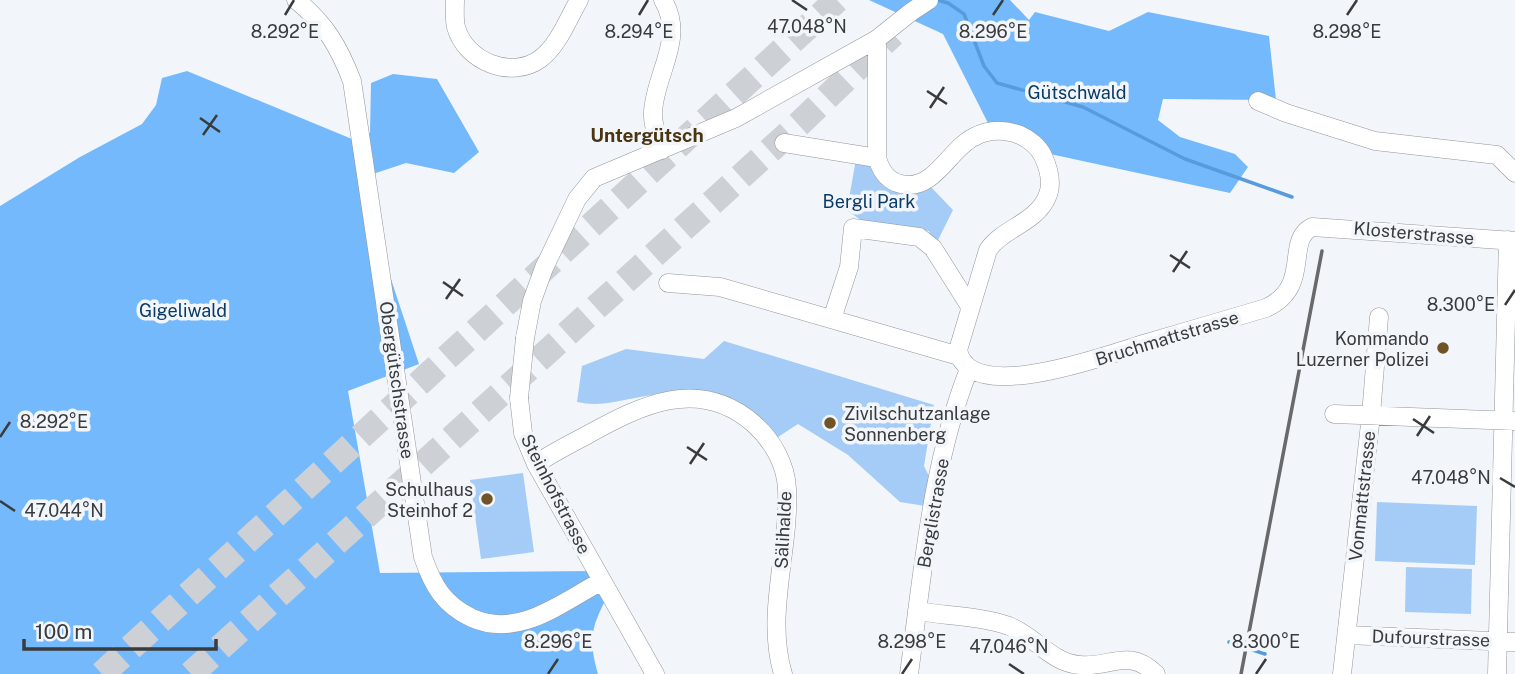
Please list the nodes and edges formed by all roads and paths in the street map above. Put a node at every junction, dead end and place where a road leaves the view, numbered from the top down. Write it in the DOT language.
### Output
graph roads {
  1 [pos="296,0"];
  2 [pos="455,0"];
  3 [pos="579,0"];
  4 [pos="663,0"];
  5 [pos="929,0"];
  6 [pos="877,39"];
  7 [pos="1258,101"];
  8 [pos="784,144"];
  9 [pos="662,150"];
  10 [pos="877,158"];
  11 [pos="1515,173"];
  12 [pos="1312,227"];
  13 [pos="1511,241"];
  14 [pos="668,283"];
  15 [pos="969,305"];
  16 [pos="1379,317"];
  17 [pos="832,319"];
  18 [pos="964,362"];
  19 [pos="1334,414"];
  20 [pos="1371,415"];
  21 [pos="1509,421"];
  22 [pos="536,464"];
  23 [pos="602,581"];
  24 [pos="917,611"];
  25 [pos="1347,635"];
  26 [pos="1507,641"];
  27 [pos="655,674"];
  28 [pos="783,674"];
  29 [pos="909,674"];
  30 [pos="1156,674"];
  31 [pos="1342,674"];
  32 [pos="1497,674"];
  1 -- 23 [label="street, Obergütschstrasse"];
  2 -- 3 [label="street"];
  4 -- 9 [label="street"];
  5 -- 6 [label="street, bridge"];
  6 -- 9 [label="street, Steinhofstrasse"];
  6 -- 10 [label="street"];
  7 -- 11 [label="street"];
  8 -- 10 [label="street"];
  9 -- 22 [label="street, Steinhofstrasse, bridge"];
  10 -- 15 [label="street, Berglistrasse"];
  12 -- 13 [label="street, Klosterstrasse"];
  12 -- 18 [label="street, Bruchmattstrasse"];
  13 -- 21 [label="street"];
  14 -- 17 [label="street, Bruchmattstrasse"];
  15 -- 17 [label="street"];
  15 -- 18 [label="street, Berglistrasse"];
  16 -- 20 [label="street, Vonmattstrasse"];
  17 -- 18 [label="street, Bruchmattstrasse"];
  18 -- 24 [label="street, Berglistrasse"];
  19 -- 20 [label="street"];
  20 -- 21 [label="street"];
  20 -- 25 [label="street, Vonmattstrasse"];
  21 -- 26 [label="street"];
  22 -- 23 [label="street, Steinhofstrasse"];
  22 -- 28 [label="street, Sälihalde"];
  23 -- 27 [label="street, Steinhofstrasse"];
  24 -- 29 [label="street, Berglistrasse"];
  24 -- 30 [label="street"];
  25 -- 26 [label="street, Dufourstrasse"];
  25 -- 31 [label="street, Vonmattstrasse"];
  26 -- 32 [label="street"];
}
